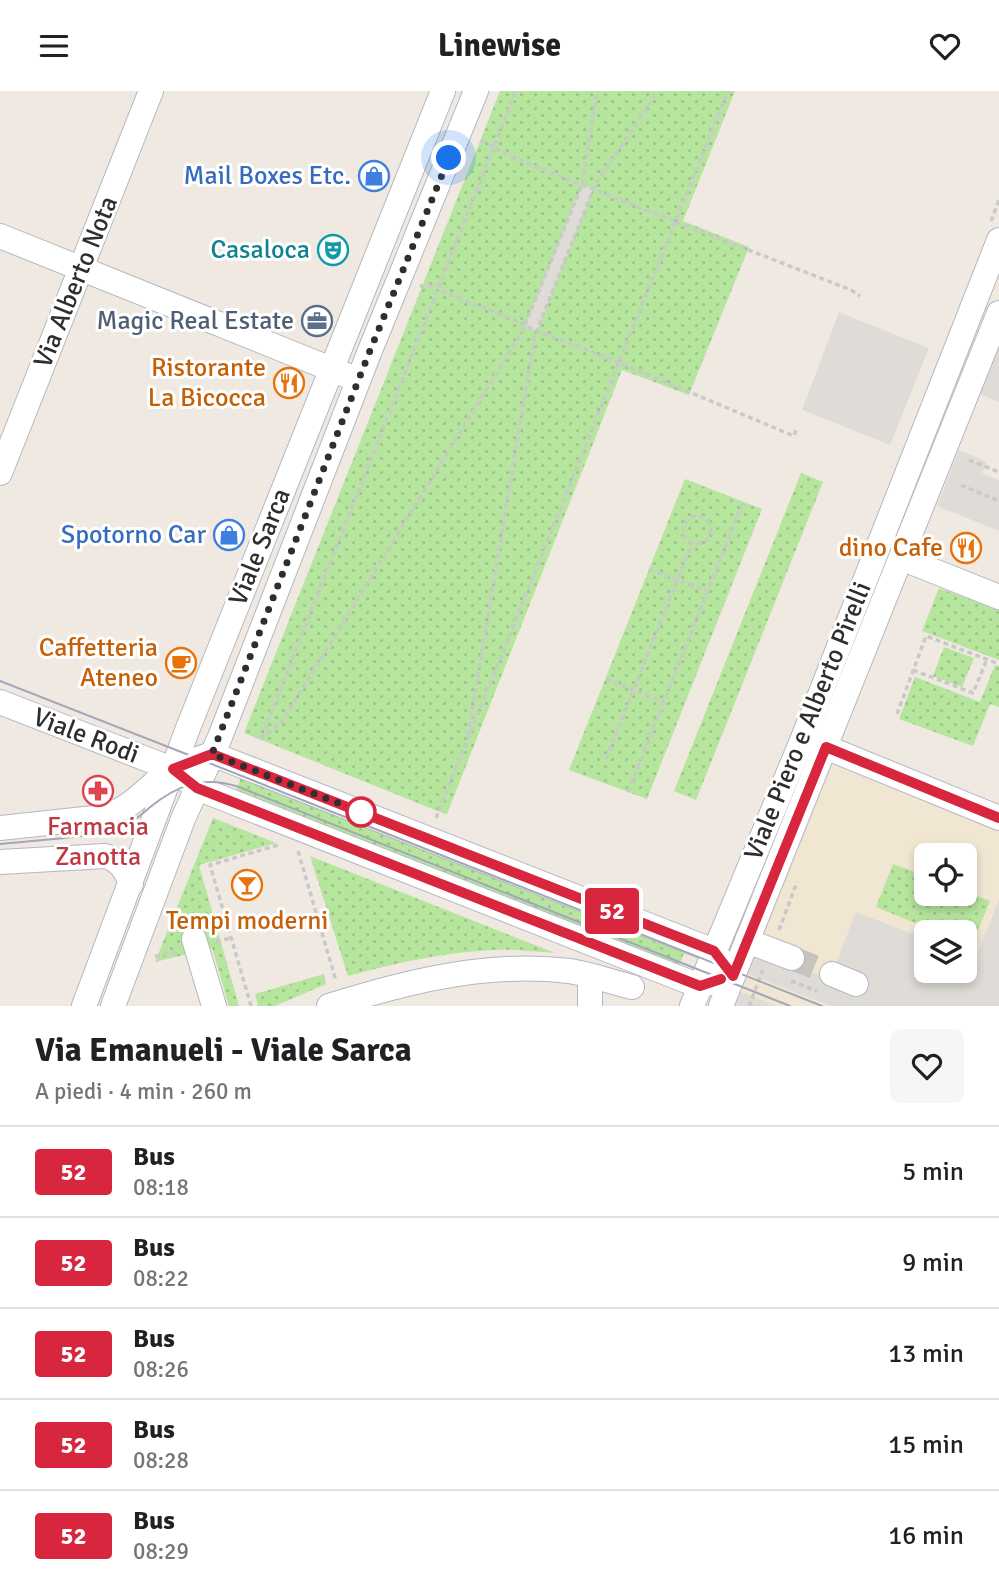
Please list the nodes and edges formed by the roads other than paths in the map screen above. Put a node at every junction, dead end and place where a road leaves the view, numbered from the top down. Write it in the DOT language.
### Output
graph roads {
  1 [pos="151,91"];
  2 [pos="443,91"];
  3 [pos="476,91"];
  4 [pos="0,236"];
  5 [pos="999,240"];
  6 [pos="81,269"];
  7 [pos="999,313"];
  8 [pos="330,369"];
  9 [pos="359,380"];
  10 [pos="0,473"];
  11 [pos="901,558"];
  12 [pos="999,597"];
  13 [pos="0,702"];
  14 [pos="803,738"];
  15 [pos="826,747"];
  16 [pos="212,754"];
  17 [pos="173,769"];
  18 [pos="197,788"];
  19 [pos="999,818"];
  20 [pos="0,828"];
  21 [pos="0,862"];
  22 [pos="131,884"];
  23 [pos="194,939"];
  24 [pos="747,941"];
  25 [pos="714,951"];
  26 [pos="787,968"];
  27 [pos="590,976"];
  28 [pos="733,976"];
  29 [pos="825,983"];
  30 [pos="856,984"];
  31 [pos="632,987"];
  32 [pos="696,996"];
  33 [pos="336,1004"];
  34 [pos="84,1006"];
  35 [pos="113,1006"];
  36 [pos="214,1006"];
  37 [pos="590,1006"];
  38 [pos="721,1006"];
  1 -- 6 [label="street, Via Alberto Nota"];
  2 -- 8 [label="street, Viale Sarca"];
  3 -- 9 [label="street, Viale Sarca"];
  4 -- 6 [label="street"];
  5 -- 14 [label="street, Viale Piero e Alberto Pirelli"];
  6 -- 8 [label="street"];
  6 -- 10 [label="street, Via Alberto Nota"];
  7 -- 11 [label="street, Viale Piero e Alberto Pirelli"];
  8 -- 9 [label="street"];
  8 -- 17 [label="street, Viale Sarca"];
  9 -- 16 [label="street, Viale Sarca"];
  11 -- 12 [label="street"];
  11 -- 15 [label="street, Viale Piero e Alberto Pirelli"];
  13 -- 17 [label="street, Viale Rodi"];
  14 -- 15 [label="street"];
  14 -- 25 [label="street, Viale Piero e Alberto Pirelli"];
  15 -- 19 [label="street"];
  15 -- 24 [label="street, Viale Piero e Alberto Pirelli"];
  16 -- 17 [label="street"];
  16 -- 18 [label="street, Viale Sarca"];
  16 -- 25 [label="street"];
  17 -- 18 [label="street, Viale Rodi"];
  17 -- 20 [label="street"];
  17 -- 22 [label="street, Viale Sarca"];
  18 -- 32 [label="street, Viale Rodi"];
  18 -- 35 [label="street, Viale Sarca"];
  21 -- 22 [label="street"];
  22 -- 34 [label="street, Viale Sarca"];
  23 -- 36 [label="street"];
  24 -- 26 [label="street"];
  24 -- 28 [label="street, Viale Piero e Alberto Pirelli"];
  25 -- 28 [label="street"];
  25 -- 32 [label="street, Viale Piero e Alberto Pirelli"];
  27 -- 31 [label="street"];
  27 -- 33 [label="street"];
  27 -- 37 [label="street"];
  28 -- 32 [label="street"];
  28 -- 38 [label="street, Viale Piero e Alberto Pirelli"];
  29 -- 30 [label="street"];
}
